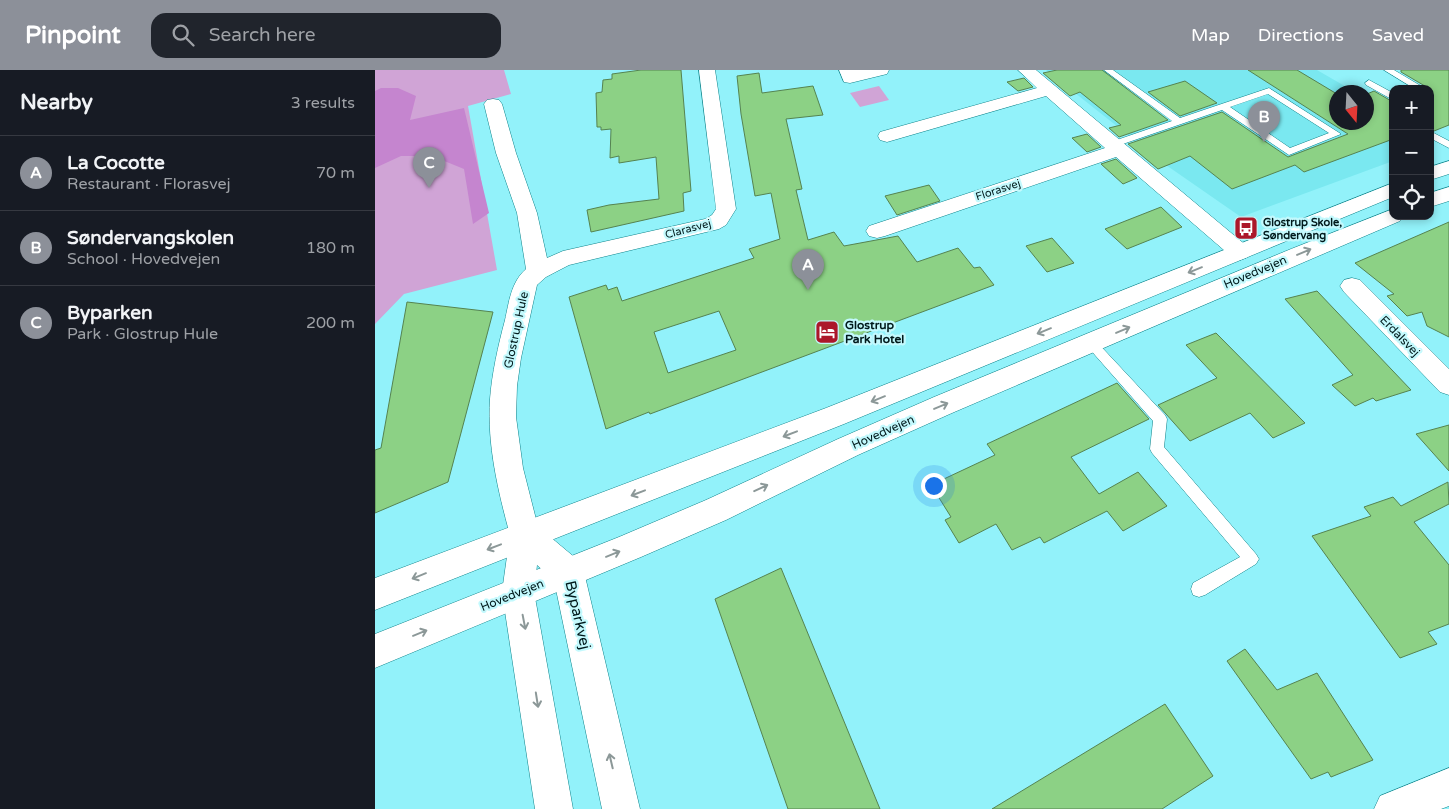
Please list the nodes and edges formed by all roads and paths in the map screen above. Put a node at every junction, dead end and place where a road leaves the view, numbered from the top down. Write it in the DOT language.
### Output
graph roads {
  1 [pos="707,70"];
  2 [pos="847,70"];
  3 [pos="881,70"];
  4 [pos="1027,70"];
  5 [pos="1108,70"];
  6 [pos="1388,70"];
  7 [pos="1369,83"];
  8 [pos="1415,85"];
  9 [pos="1050,90"];
  10 [pos="1389,95"];
  11 [pos="493,104"];
  12 [pos="1224,107"];
  13 [pos="1179,122"];
  14 [pos="887,136"];
  15 [pos="1434,136"];
  16 [pos="1449,145"];
  17 [pos="1117,147"];
  18 [pos="1449,166"];
  19 [pos="1434,172"];
  20 [pos="1389,191"];
  21 [pos="1449,193"];
  22 [pos="1434,199"];
  23 [pos="1389,218"];
  24 [pos="877,231"];
  25 [pos="1240,252"];
  26 [pos="538,271"];
  27 [pos="1352,286"];
  28 [pos="1091,344"];
  29 [pos="1449,385"];
  30 [pos="525,535"];
  31 [pos="568,572"];
  32 [pos="1199,588"];
  33 [pos="518,592"];
  34 [pos="375,594"];
  35 [pos="375,651"];
  36 [pos="1449,787"];
  37 [pos="554,809"];
  38 [pos="621,809"];
  39 [pos="1393,809"];
  1 -- 26 [label="street, Clarasvej"];
  2 -- 3 [label="street"];
  4 -- 9 [label="street"];
  5 -- 13 [label="lane"];
  6 -- 8 [label="lane"];
  7 -- 10 [label="lane"];
  9 -- 14 [label="street"];
  9 -- 17 [label="street"];
  11 -- 26 [label="street"];
  12 -- 12 [label="lane"];
  12 -- 13 [label="lane"];
  13 -- 17 [label="lane"];
  15 -- 16 [label="lane"];
  17 -- 24 [label="street, Florasvej"];
  17 -- 25 [label="street"];
  18 -- 19 [label="street"];
  20 -- 25 [label="street, Hovedvejen"];
  21 -- 22 [label="street"];
  28 -- 23 [label="street, Hovedvejen, one-way"];
  25 -- 30 [label="street, Hovedvejen, one-way"];
  26 -- 30 [label="street, Glostrup Hule"];
  27 -- 29 [label="street, Erdalsvej"];
  31 -- 28 [label="street, Hovedvejen, one-way"];
  28 -- 32 [label="lane"];
  30 -- 31 [label="street, Byparkvej"];
  30 -- 33 [label="street"];
  30 -- 34 [label="street, Hovedvejen, one-way"];
  31 -- 33 [label="street, Hovedvejen"];
  38 -- 31 [label="street, Byparkvej, one-way"];
  35 -- 33 [label="street, Hovedvejen, one-way"];
  33 -- 37 [label="street, one-way"];
  36 -- 39 [label="street"];
}
